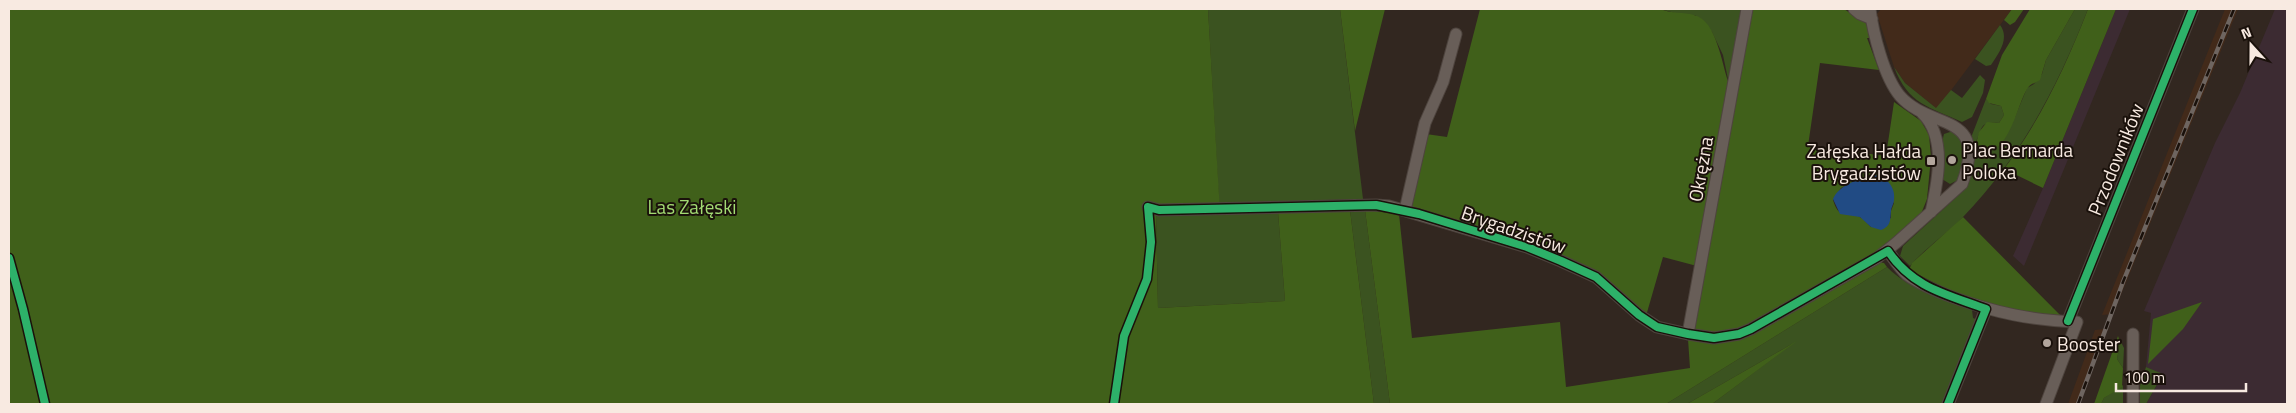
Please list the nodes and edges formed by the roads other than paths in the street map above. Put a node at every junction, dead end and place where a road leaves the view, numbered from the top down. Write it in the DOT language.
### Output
graph roads {
  1 [pos="1747,9"];
  2 [pos="1854,9"];
  3 [pos="2193,9"];
  4 [pos="1871,14"];
  5 [pos="1456,34"];
  6 [pos="1921,112"];
  7 [pos="1954,127"];
  8 [pos="1938,142"];
  9 [pos="1937,177"];
  10 [pos="1962,184"];
  11 [pos="1148,207"];
  12 [pos="1405,210"];
  13 [pos="1931,212"];
  14 [pos="1888,251"];
  15 [pos="1986,309"];
  16 [pos="2072,322"];
  17 [pos="1688,334"];
  18 [pos="2133,334"];
  19 [pos="1948,404"];
  20 [pos="2046,404"];
  21 [pos="2133,404"];
  1 -- 17 [label="street, Okrężna"];
  2 -- 4 [label="street"];
  3 -- 16 [label="street, Przodowników"];
  4 -- 6 [label="street"];
  5 -- 12 [label="street"];
  6 -- 7 [label="street"];
  6 -- 8 [label="street"];
  7 -- 8 [label="street"];
  7 -- 10 [label="street"];
  8 -- 9 [label="street"];
  9 -- 10 [label="street"];
  9 -- 13 [label="street"];
  10 -- 13 [label="street, Brygadzistów"];
  11 -- 12 [label="street, Brygadzistów"];
  12 -- 17 [label="street, Brygadzistów"];
  13 -- 14 [label="street, Brygadzistów"];
  14 -- 15 [label="street"];
  14 -- 17 [label="street, Brygadzistów"];
  15 -- 16 [label="street"];
  15 -- 19 [label="street"];
  16 -- 20 [label="street, Przodowników"];
  18 -- 21 [label="street"];
}
